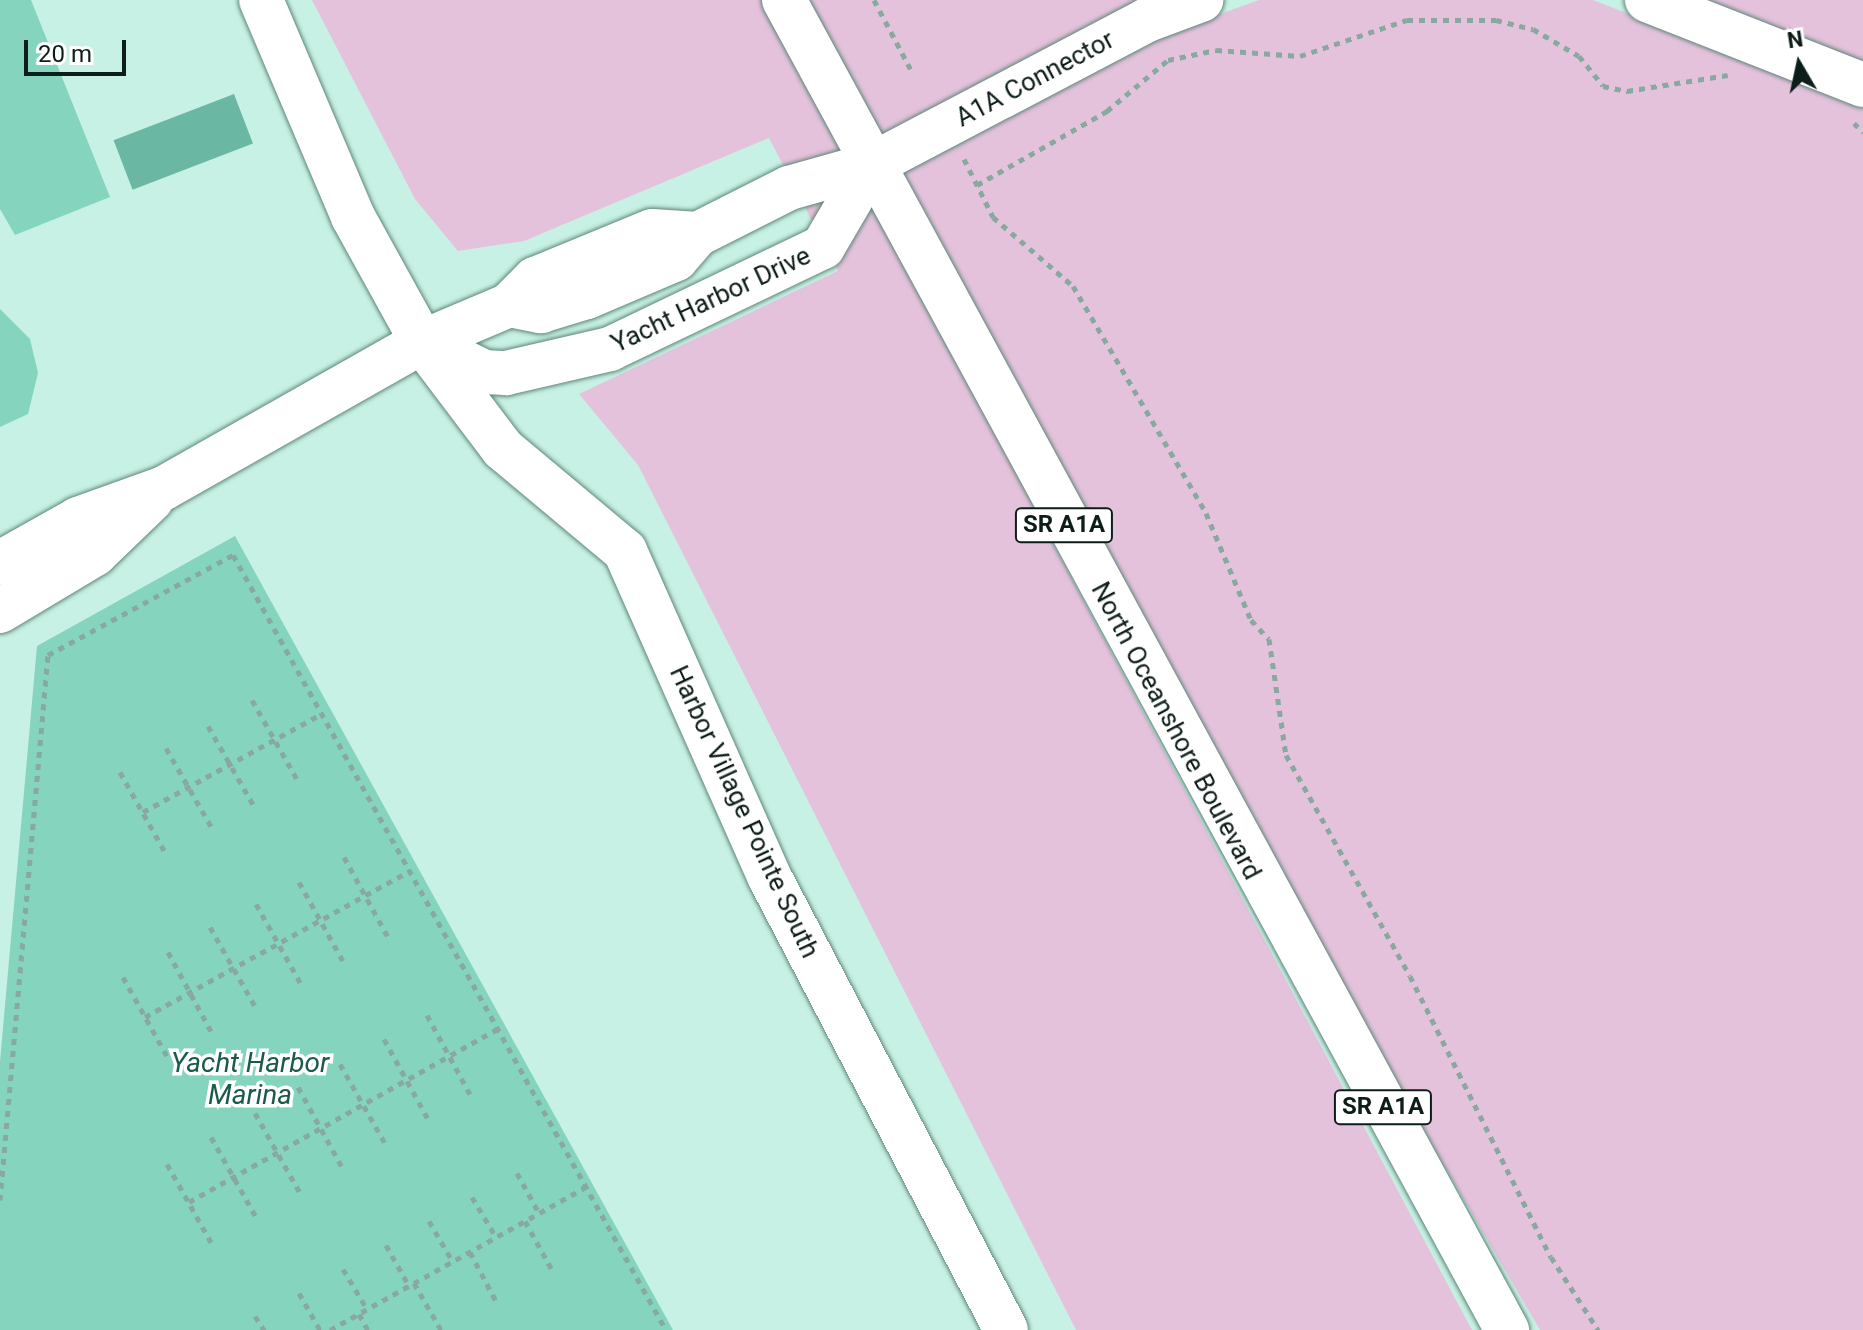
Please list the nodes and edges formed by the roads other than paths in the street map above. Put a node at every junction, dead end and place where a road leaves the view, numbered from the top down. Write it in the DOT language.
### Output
graph roads {
  1 [pos="261,0"];
  2 [pos="784,0"];
  3 [pos="1201,0"];
  4 [pos="1647,0"];
  5 [pos="1853,99"];
  6 [pos="871,165"];
  7 [pos="687,246"];
  8 [pos="587,297"];
  9 [pos="509,305"];
  10 [pos="702,307"];
  11 [pos="422,342"];
  12 [pos="610,349"];
  13 [pos="164,488"];
  14 [pos="0,563"];
  15 [pos="0,611"];
  16 [pos="1006,1330"];
  17 [pos="1507,1330"];
  1 -- 11 [label="street, Harbor Village Pointe South"];
  2 -- 6 [label="street, North Oceanshore Boulevard / SR A1A"];
  3 -- 6 [label="street, A1A Connector"];
  4 -- 5 [label="street"];
  6 -- 7 [label="street, Yacht Harbor Drive"];
  6 -- 10 [label="street, Yacht Harbor Drive"];
  6 -- 17 [label="street, North Oceanshore Boulevard / SR A1A"];
  7 -- 8 [label="street, Yacht Harbor Drive"];
  7 -- 9 [label="street, Yacht Harbor Drive"];
  7 -- 10 [label="street"];
  8 -- 9 [label="street, Yacht Harbor Drive"];
  8 -- 12 [label="street"];
  9 -- 11 [label="street, Yacht Harbor Drive"];
  10 -- 12 [label="street, Yacht Harbor Drive"];
  11 -- 12 [label="street, Yacht Harbor Drive"];
  11 -- 13 [label="street, Yacht Harbor Drive"];
  11 -- 16 [label="street, Harbor Village Pointe South"];
  13 -- 14 [label="street, Yacht Harbor Drive"];
  13 -- 15 [label="street, Yacht Harbor Drive"];
}
